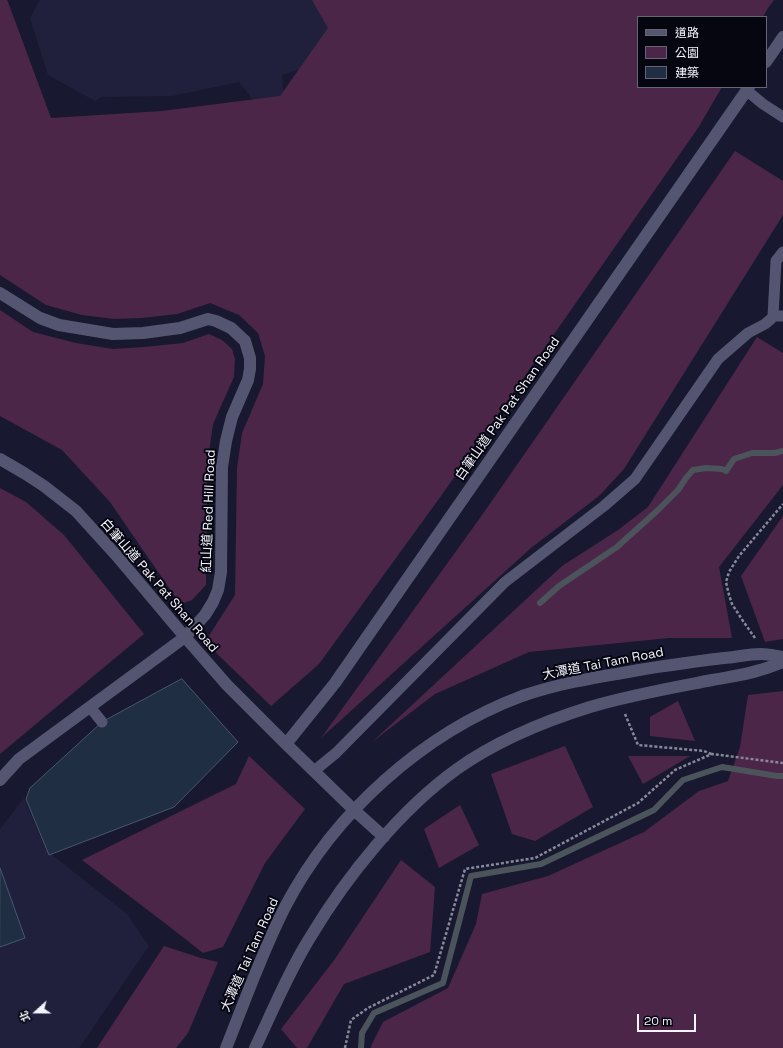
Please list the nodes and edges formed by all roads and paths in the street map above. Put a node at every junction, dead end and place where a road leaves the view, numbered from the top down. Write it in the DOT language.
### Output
graph roads {
  1 [pos="783,38"];
  2 [pos="767,61"];
  3 [pos="747,89"];
  4 [pos="783,117"];
  5 [pos="783,252"];
  6 [pos="0,293"];
  7 [pos="778,316"];
  8 [pos="0,459"];
  9 [pos="783,504"];
  10 [pos="185,637"];
  11 [pos="760,654"];
  12 [pos="783,657"];
  13 [pos="783,662"];
  14 [pos="619,699"];
  15 [pos="90,707"];
  16 [pos="102,722"];
  17 [pos="286,744"];
  18 [pos="712,754"];
  19 [pos="19,759"];
  20 [pos="783,763"];
  21 [pos="0,767"];
  22 [pos="314,771"];
  23 [pos="0,780"];
  24 [pos="354,810"];
  25 [pos="384,837"];
  26 [pos="226,1048"];
  27 [pos="255,1048"];
  28 [pos="345,1048"];
  1 -- 2 [label="street"];
  3 -- 4 [label="lane"];
  3 -- 17 [label="street, 白筆山道 Pak Pat Shan Road"];
  5 -- 7 [label="lane"];
  6 -- 10 [label="street, 紅山道 Red Hill Road"];
  7 -- 22 [label="lane"];
  8 -- 10 [label="street, 白筆山道 Pak Pat Shan Road"];
  9 -- 11 [label="path"];
  10 -- 15 [label="street, 紅山道 Red Hill Road"];
  10 -- 17 [label="street, 白筆山道 Pak Pat Shan Road"];
  11 -- 12 [label="street, 大潭道 Tai Tam Road"];
  11 -- 24 [label="street, 大潭道 Tai Tam Road"];
  13 -- 14 [label="street"];
  14 -- 18 [label="path"];
  14 -- 25 [label="street"];
  15 -- 16 [label="lane"];
  15 -- 19 [label="street, 紅山道 Red Hill Road"];
  17 -- 22 [label="street, 白筆山道 Pak Pat Shan Road"];
  18 -- 20 [label="path"];
  18 -- 28 [label="path"];
  19 -- 21 [label="street, 紅山道 Red Hill Road"];
  19 -- 23 [label="street, 紅山道 Red Hill Road"];
  22 -- 24 [label="street, 白筆山道 Pak Pat Shan Road"];
  24 -- 25 [label="street, 白筆山道 Pak Pat Shan Road"];
  24 -- 26 [label="street, 大潭道 Tai Tam Road"];
  25 -- 27 [label="street"];
}
